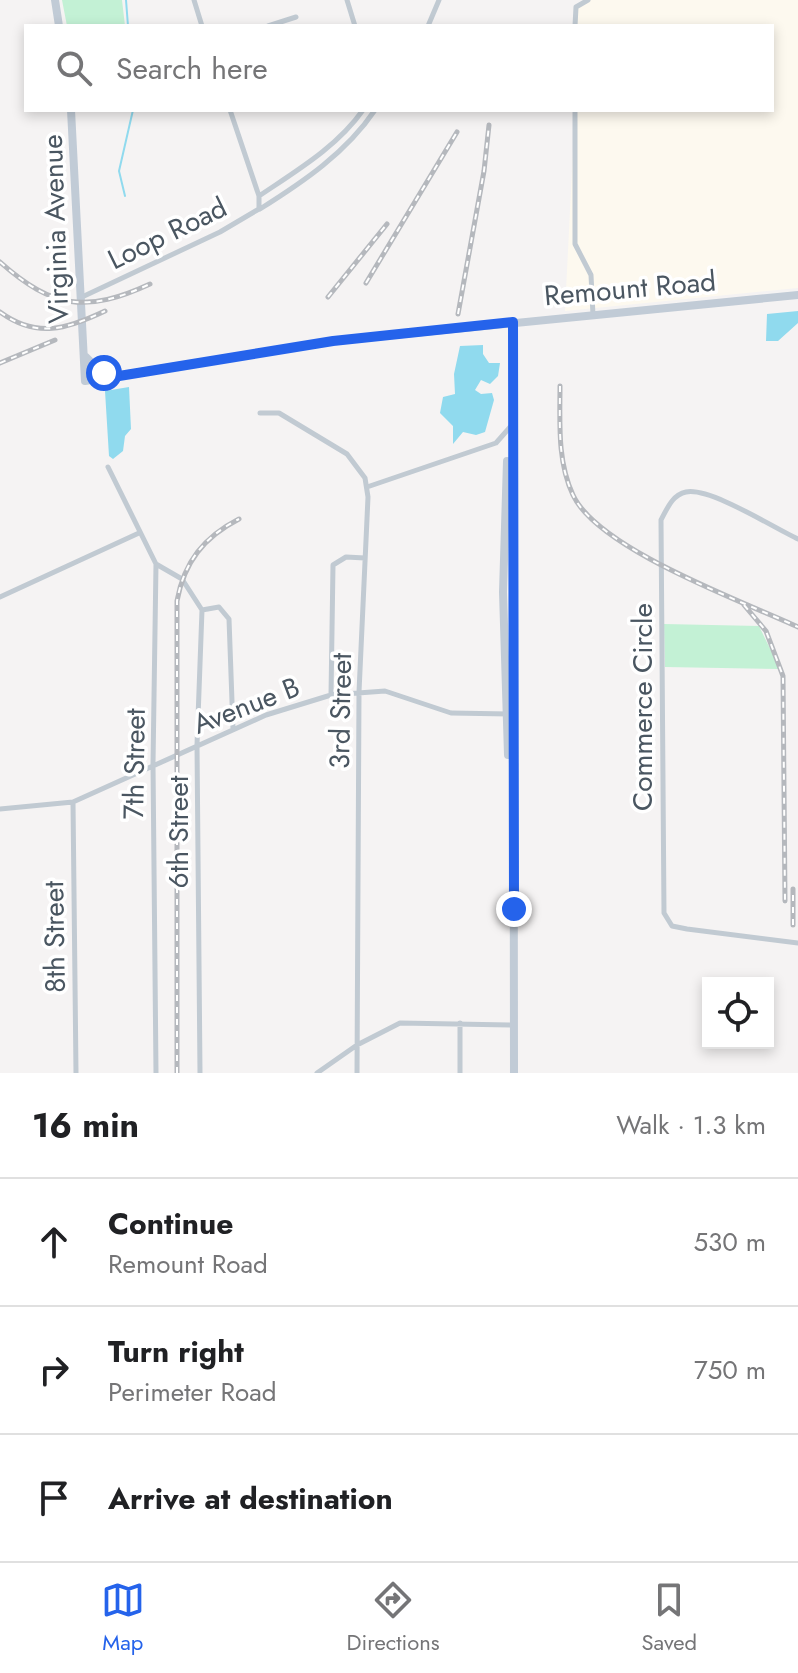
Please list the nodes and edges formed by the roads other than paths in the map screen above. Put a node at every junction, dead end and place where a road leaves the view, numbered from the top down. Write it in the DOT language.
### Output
graph roads {
  1 [pos="55,0"];
  2 [pos="194,0"];
  3 [pos="347,0"];
  4 [pos="439,0"];
  5 [pos="588,0"];
  6 [pos="296,17"];
  7 [pos="59,24"];
  8 [pos="201,24"];
  9 [pos="274,24"];
  10 [pos="354,24"];
  11 [pos="429,24"];
  12 [pos="575,24"];
  13 [pos="71,112"];
  14 [pos="231,112"];
  15 [pos="362,112"];
  16 [pos="373,112"];
  17 [pos="575,112"];
  18 [pos="259,196"];
  19 [pos="259,209"];
  20 [pos="798,295"];
  21 [pos="79,298"];
  22 [pos="593,315"];
  23 [pos="513,322"];
  24 [pos="82,349"];
  25 [pos="113,377"];
  26 [pos="83,382"];
  27 [pos="260,413"];
  28 [pos="511,430"];
  29 [pos="108,467"];
  30 [pos="367,487"];
  31 [pos="139,533"];
  32 [pos="798,539"];
  33 [pos="365,558"];
  34 [pos="156,564"];
  35 [pos="0,597"];
  36 [pos="202,610"];
  37 [pos="359,692"];
  38 [pos="331,695"];
  39 [pos="510,714"];
  40 [pos="233,729"];
  41 [pos="197,745"];
  42 [pos="153,764"];
  43 [pos="73,802"];
  44 [pos="0,809"];
  45 [pos="798,943"];
  46 [pos="460,1023"];
  47 [pos="514,1025"];
  48 [pos="357,1045"];
  49 [pos="76,1073"];
  50 [pos="156,1073"];
  51 [pos="200,1073"];
  52 [pos="317,1073"];
  53 [pos="357,1073"];
  54 [pos="460,1073"];
  55 [pos="514,1073"];
  1 -- 7 [label="main road"];
  2 -- 8 [label="street"];
  3 -- 10 [label="street"];
  4 -- 11 [label="street"];
  5 -- 12 [label="street"];
  6 -- 9 [label="street"];
  13 -- 21 [label="main road, Virginia Avenue"];
  14 -- 18 [label="street, Loop Road"];
  15 -- 18 [label="street, Loop Road"];
  16 -- 19 [label="street"];
  17 -- 22 [label="street"];
  18 -- 19 [label="street, Loop Road"];
  19 -- 21 [label="street, Loop Road"];
  20 -- 22 [label="main road, Remount Road"];
  21 -- 24 [label="main road, Virginia Avenue"];
  22 -- 23 [label="main road, Remount Road"];
  23 -- 25 [label="main road, Remount Road"];
  23 -- 28 [label="main road"];
  24 -- 25 [label="main road"];
  24 -- 26 [label="main road, Virginia Avenue"];
  25 -- 26 [label="main road, Remount Road"];
  27 -- 30 [label="street"];
  28 -- 30 [label="street"];
  28 -- 39 [label="main road"];
  29 -- 31 [label="street, 7th Street"];
  30 -- 33 [label="street, 3rd Street"];
  31 -- 34 [label="street, 7th Street"];
  31 -- 35 [label="street"];
  32 -- 45 [label="street, Commerce Circle"];
  33 -- 37 [label="street, 3rd Street"];
  33 -- 38 [label="street"];
  34 -- 36 [label="street"];
  34 -- 42 [label="street, 7th Street"];
  36 -- 40 [label="street"];
  36 -- 41 [label="street, 6th Street"];
  37 -- 38 [label="street, Avenue B"];
  37 -- 39 [label="street, Avenue B"];
  37 -- 48 [label="street, 3rd Street"];
  38 -- 40 [label="street, Avenue B"];
  39 -- 47 [label="main road"];
  40 -- 41 [label="street, Avenue B"];
  41 -- 42 [label="street, Avenue B"];
  41 -- 51 [label="street, 6th Street"];
  42 -- 43 [label="street, Avenue B"];
  42 -- 50 [label="street, 7th Street"];
  43 -- 44 [label="street, Avenue B"];
  43 -- 49 [label="street, 8th Street"];
  46 -- 47 [label="street"];
  46 -- 48 [label="street"];
  46 -- 54 [label="street"];
  47 -- 55 [label="main road"];
  48 -- 52 [label="street"];
  48 -- 53 [label="street, 3rd Street"];
}
